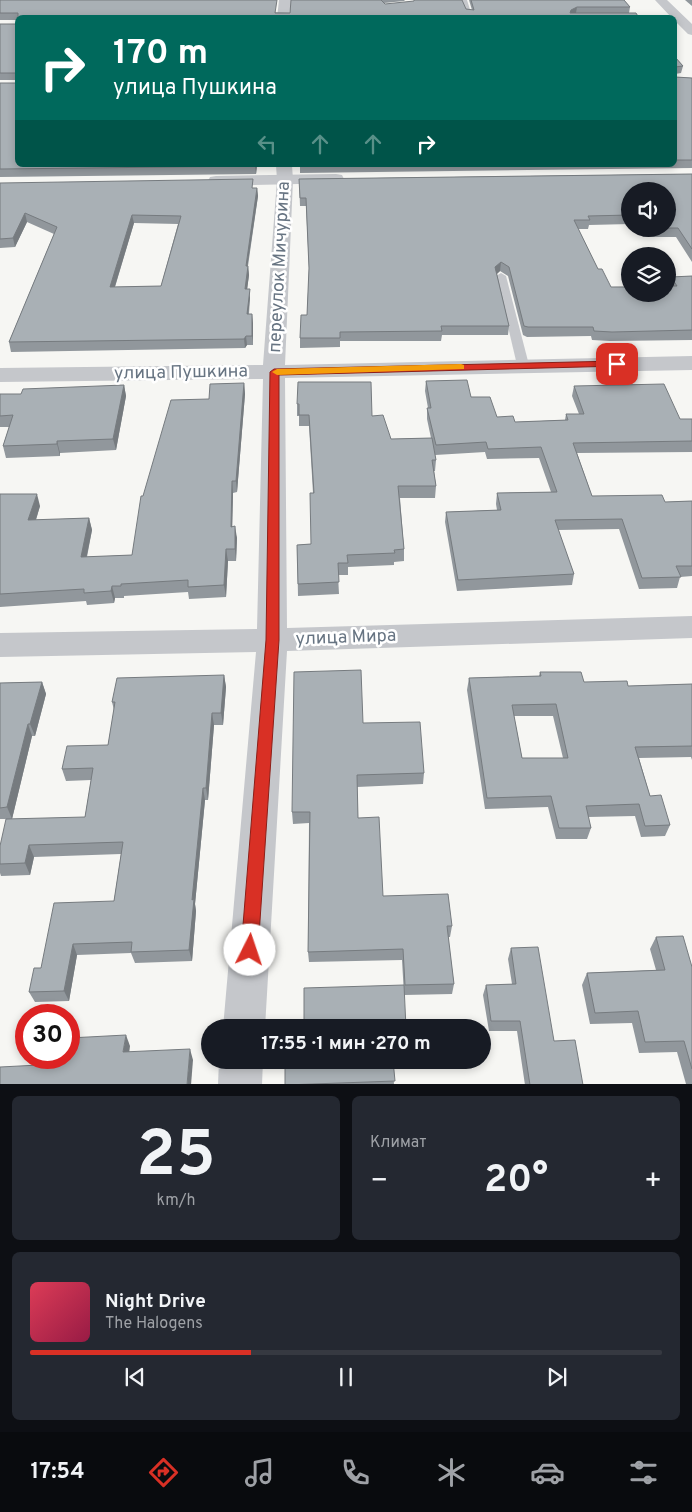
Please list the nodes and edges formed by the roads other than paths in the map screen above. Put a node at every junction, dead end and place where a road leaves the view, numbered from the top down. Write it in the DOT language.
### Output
graph roads {
  1 [pos="285,0"];
  2 [pos="464,0"];
  3 [pos="662,0"];
  4 [pos="647,5"];
  5 [pos="283,15"];
  6 [pos="470,15"];
  7 [pos="655,15"];
  8 [pos="673,15"];
  9 [pos="677,18"];
  10 [pos="692,18"];
  11 [pos="677,20"];
  12 [pos="692,31"];
  13 [pos="285,172"];
  14 [pos="354,179"];
  15 [pos="196,181"];
  16 [pos="501,276"];
  17 [pos="692,363"];
  18 [pos="523,365"];
  19 [pos="274,372"];
  20 [pos="0,375"];
  21 [pos="692,627"];
  22 [pos="272,640"];
  23 [pos="0,645"];
  24 [pos="245,1019"];
  25 [pos="241,1069"];
  26 [pos="240,1084"];
  1 -- 5 [label="street"];
  2 -- 6 [label="lane"];
  3 -- 8 [label="street"];
  4 -- 7 [label="street"];
  9 -- 10 [label="street"];
  11 -- 12 [label="street"];
  13 -- 14 [label="street"];
  13 -- 15 [label="street"];
  13 -- 19 [label="street, переулок Мичурина"];
  16 -- 18 [label="lane"];
  17 -- 18 [label="street, улица Пушкина"];
  18 -- 19 [label="street, улица Пушкина"];
  19 -- 20 [label="street, улица Пушкина"];
  19 -- 22 [label="street, переулок Мичурина"];
  21 -- 22 [label="street, улица Мира"];
  22 -- 23 [label="street, улица Мира"];
  22 -- 24 [label="street, переулок Мичурина"];
  25 -- 26 [label="street"];
}
